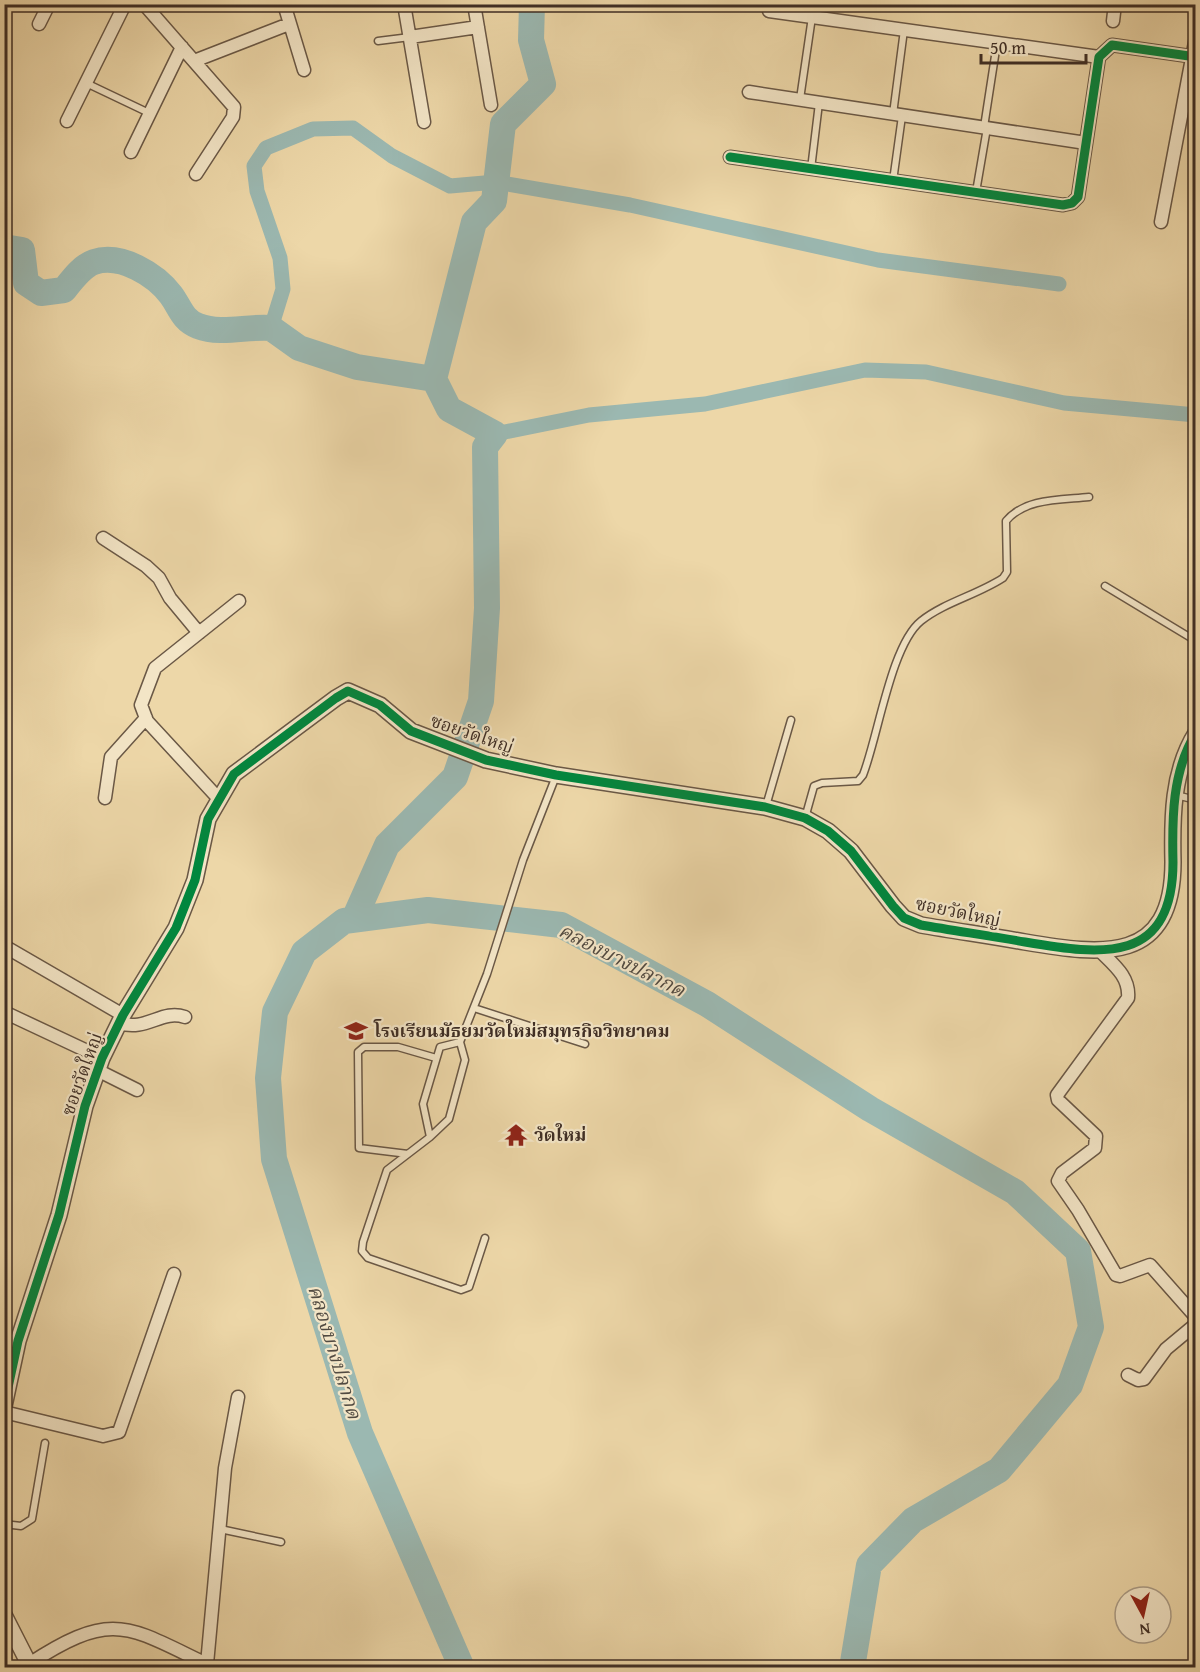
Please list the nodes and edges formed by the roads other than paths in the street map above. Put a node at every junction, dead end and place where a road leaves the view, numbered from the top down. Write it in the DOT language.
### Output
graph roads {
  1 [pos="49,4"];
  2 [pos="125,4"];
  3 [pos="144,4"];
  4 [pos="284,4"];
  5 [pos="404,4"];
  6 [pos="474,4"];
  7 [pos="1115,4"];
  8 [pos="769,11"];
  9 [pos="812,17"];
  10 [pos="1113,21"];
  11 [pos="39,24"];
  12 [pos="289,24"];
  13 [pos="478,27"];
  14 [pos="904,29"];
  15 [pos="410,37"];
  16 [pos="1196,37"];
  17 [pos="378,41"];
  18 [pos="998,42"];
  19 [pos="182,47"];
  20 [pos="1099,57"];
  21 [pos="1194,57"];
  22 [pos="194,61"];
  23 [pos="304,70"];
  24 [pos="86,83"];
  25 [pos="749,92"];
  26 [pos="800,100"];
  27 [pos="819,102"];
  28 [pos="491,105"];
  29 [pos="150,113"];
  30 [pos="898,114"];
  31 [pos="67,121"];
  32 [pos="424,122"];
  33 [pos="985,128"];
  34 [pos="1086,143"];
  35 [pos="131,152"];
  36 [pos="730,157"];
  37 [pos="811,169"];
  38 [pos="196,174"];
  39 [pos="893,181"];
  40 [pos="976,193"];
  41 [pos="1161,222"];
  42 [pos="1089,497"];
  43 [pos="104,538"];
  44 [pos="1105,586"];
  45 [pos="239,601"];
  46 [pos="199,633"];
  47 [pos="1196,641"];
  48 [pos="146,718"];
  49 [pos="791,720"];
  50 [pos="1196,733"];
  51 [pos="556,775"];
  52 [pos="1175,794"];
  53 [pos="105,798"];
  54 [pos="218,798"];
  55 [pos="1196,800"];
  56 [pos="765,807"];
  57 [pos="805,818"];
  58 [pos="4,946"];
  59 [pos="1100,951"];
  60 [pos="474,1008"];
  61 [pos="4,1012"];
  62 [pos="185,1017"];
  63 [pos="121,1019"];
  64 [pos="460,1042"];
  65 [pos="585,1044"];
  66 [pos="436,1058"];
  67 [pos="100,1064"];
  68 [pos="137,1090"];
  69 [pos="430,1137"];
  70 [pos="408,1154"];
  71 [pos="485,1238"];
  72 [pos="174,1274"];
  73 [pos="1196,1317"];
  74 [pos="1196,1324"];
  75 [pos="10,1348"];
  76 [pos="1128,1374"];
  77 [pos="238,1397"];
  78 [pos="4,1406"];
  79 [pos="4,1412"];
  80 [pos="45,1443"];
  81 [pos="4,1524"];
  82 [pos="219,1529"];
  83 [pos="281,1542"];
  84 [pos="4,1615"];
  85 [pos="28,1666"];
  86 [pos="211,1666"];
  1 -- 11 [label="street"];
  2 -- 24 [label="street"];
  3 -- 19 [label="street"];
  4 -- 12 [label="street"];
  5 -- 15 [label="street"];
  6 -- 13 [label="street"];
  7 -- 10 [label="street"];
  8 -- 9 [label="street"];
  9 -- 14 [label="street"];
  9 -- 26 [label="lane"];
  12 -- 22 [label="street"];
  12 -- 23 [label="street"];
  13 -- 15 [label="street"];
  13 -- 28 [label="street"];
  14 -- 18 [label="street"];
  14 -- 30 [label="lane"];
  15 -- 17 [label="lane"];
  15 -- 32 [label="street"];
  16 -- 21 [label="street"];
  18 -- 20 [label="street"];
  18 -- 33 [label="lane"];
  19 -- 22 [label="street"];
  19 -- 29 [label="street"];
  20 -- 21 [label="street"];
  20 -- 34 [label="street"];
  21 -- 41 [label="street"];
  22 -- 38 [label="street"];
  24 -- 29 [label="lane"];
  24 -- 31 [label="street"];
  25 -- 26 [label="street"];
  26 -- 27 [label="street"];
  27 -- 30 [label="street"];
  27 -- 37 [label="lane"];
  29 -- 35 [label="street"];
  30 -- 33 [label="street"];
  30 -- 39 [label="lane"];
  33 -- 34 [label="street"];
  33 -- 40 [label="lane"];
  34 -- 40 [label="street"];
  36 -- 37 [label="street"];
  37 -- 39 [label="street"];
  39 -- 40 [label="street"];
  42 -- 57 [label="lane"];
  43 -- 46 [label="street"];
  44 -- 47 [label="lane"];
  45 -- 46 [label="street"];
  46 -- 48 [label="street"];
  48 -- 53 [label="street"];
  48 -- 54 [label="street"];
  49 -- 56 [label="lane"];
  50 -- 52 [label="street, ซอยวัดใหญ่"];
  51 -- 54 [label="street, ซอยวัดใหญ่"];
  51 -- 56 [label="street, ซอยวัดใหญ่"];
  51 -- 60 [label="lane"];
  52 -- 55 [label="lane"];
  52 -- 59 [label="street, ซอยวัดใหญ่"];
  54 -- 63 [label="street, ซอยวัดใหญ่"];
  56 -- 57 [label="street, ซอยวัดใหญ่"];
  57 -- 59 [label="street, ซอยวัดใหญ่"];
  58 -- 63 [label="street"];
  59 -- 73 [label="street"];
  60 -- 64 [label="lane"];
  60 -- 65 [label="lane"];
  61 -- 67 [label="street"];
  62 -- 63 [label="street"];
  63 -- 67 [label="street, ซอยวัดใหญ่"];
  64 -- 66 [label="lane"];
  64 -- 69 [label="lane"];
  66 -- 69 [label="lane"];
  66 -- 70 [label="lane"];
  67 -- 68 [label="street"];
  67 -- 75 [label="street, ซอยวัดใหญ่"];
  69 -- 70 [label="lane"];
  70 -- 71 [label="lane"];
  72 -- 79 [label="street"];
  74 -- 76 [label="street"];
  75 -- 78 [label="street, ซอยวัดใหญ่"];
  77 -- 82 [label="street"];
  80 -- 81 [label="lane"];
  82 -- 83 [label="lane"];
  82 -- 86 [label="street"];
  84 -- 85 [label="street"];
  85 -- 86 [label="street"];
}
